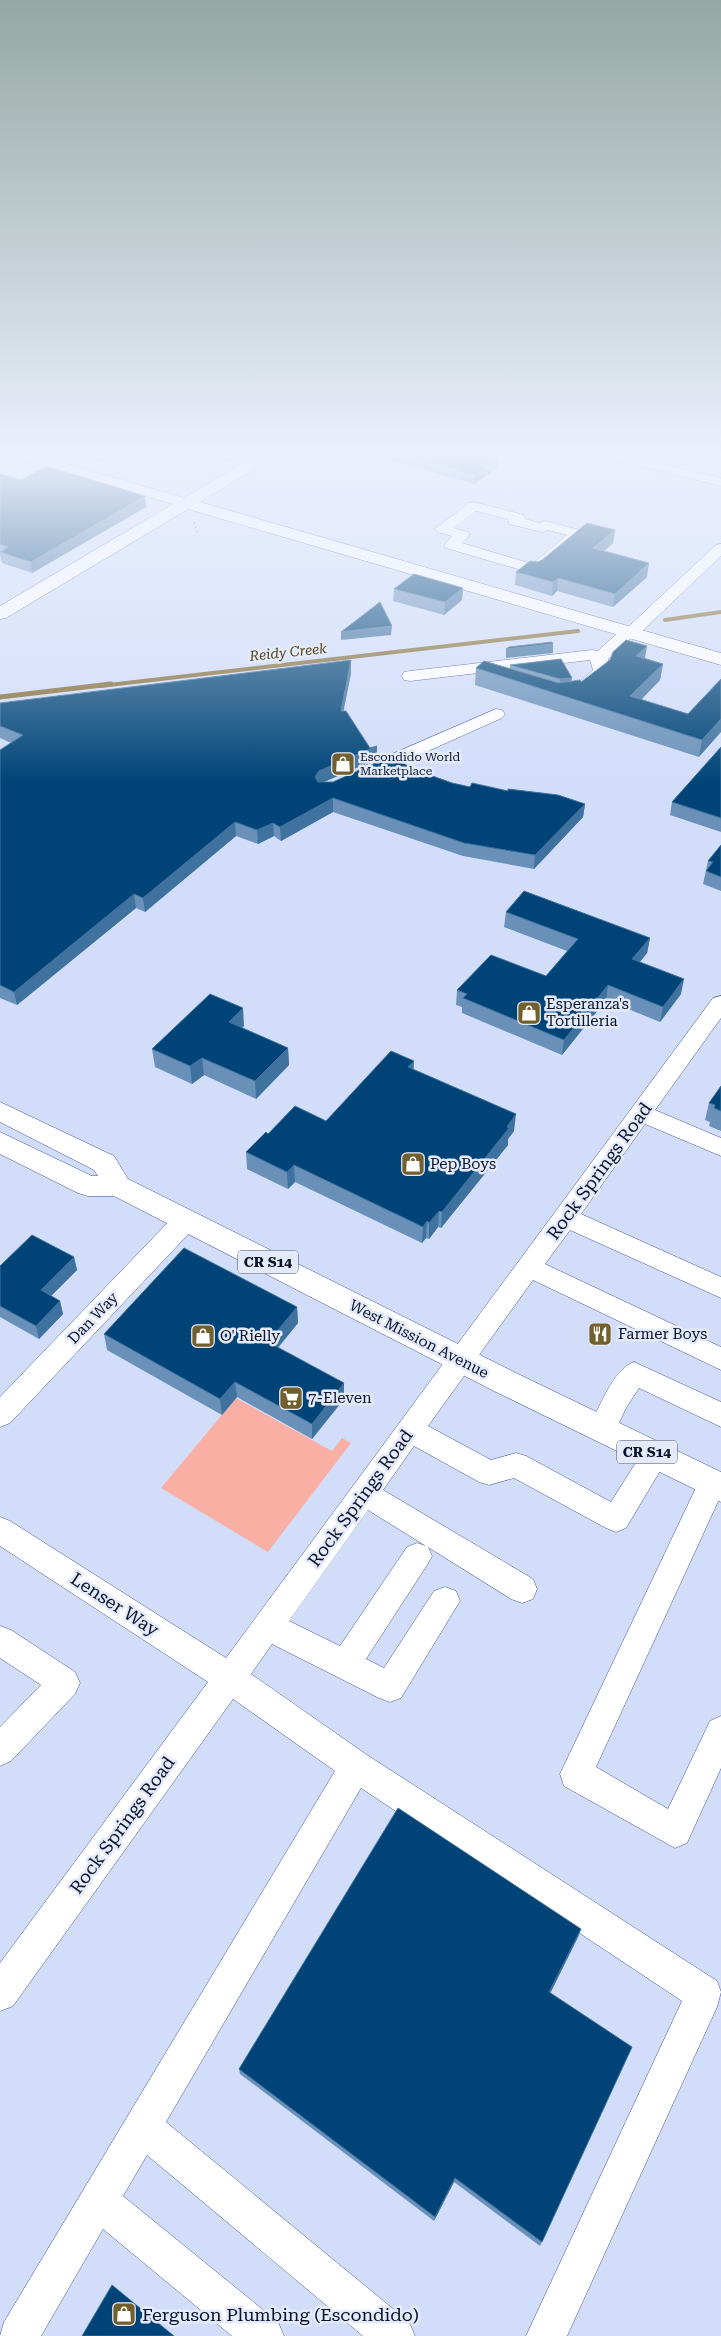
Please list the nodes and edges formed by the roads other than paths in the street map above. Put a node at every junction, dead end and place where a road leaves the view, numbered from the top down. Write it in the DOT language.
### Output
graph roads {
  1 [pos="89,565"];
  2 [pos="387,565"];
  3 [pos="521,565"];
  4 [pos="540,565"];
  5 [pos="703,565"];
  6 [pos="535,569"];
  7 [pos="0,614"];
  8 [pos="630,633"];
  9 [pos="600,658"];
  10 [pos="721,659"];
  11 [pos="477,668"];
  12 [pos="410,676"];
  13 [pos="514,680"];
  14 [pos="558,693"];
  15 [pos="496,714"];
  16 [pos="348,781"];
  17 [pos="719,1008"];
  18 [pos="0,1112"];
  19 [pos="641,1114"];
  20 [pos="0,1142"];
  21 [pos="721,1148"];
  22 [pos="118,1186"];
  23 [pos="565,1217"];
  24 [pos="187,1221"];
  25 [pos="529,1267"];
  26 [pos="721,1288"];
  27 [pos="460,1359"];
  28 [pos="721,1359"];
  29 [pos="3,1407"];
  30 [pos="721,1416"];
  31 [pos="410,1430"];
  32 [pos="602,1430"];
  33 [pos="655,1456"];
  34 [pos="716,1486"];
  35 [pos="364,1493"];
  36 [pos="0,1530"];
  37 [pos="417,1556"];
  38 [pos="522,1589"];
  39 [pos="445,1601"];
  40 [pos="268,1626"];
  41 [pos="0,1640"];
  42 [pos="346,1663"];
  43 [pos="230,1678"];
  44 [pos="721,1732"];
  45 [pos="0,1750"];
  46 [pos="356,1766"];
  47 [pos="0,1992"];
  48 [pos="142,2127"];
  49 [pos="98,2200"];
  50 [pos="18,2336"];
  51 [pos="264,2336"];
  52 [pos="395,2336"];
  53 [pos="546,2336"];
  1 -- 7 [label="main road"];
  2 -- 8 [label="main road"];
  3 -- 6 [label="street"];
  4 -- 6 [label="street"];
  5 -- 8 [label="street"];
  8 -- 9 [label="street"];
  8 -- 10 [label="main road"];
  9 -- 11 [label="street"];
  9 -- 14 [label="street"];
  11 -- 12 [label="street"];
  11 -- 13 [label="street"];
  15 -- 16 [label="street"];
  17 -- 19 [label="street, Rock Springs Road"];
  18 -- 22 [label="main road"];
  19 -- 21 [label="street"];
  19 -- 23 [label="street, Rock Springs Road"];
  20 -- 22 [label="main road, West Mission Avenue / CR S14"];
  22 -- 24 [label="main road, West Mission Avenue / CR S14"];
  23 -- 25 [label="street, Rock Springs Road"];
  23 -- 26 [label="street"];
  24 -- 27 [label="main road, West Mission Avenue / CR S14"];
  24 -- 29 [label="street, Dan Way"];
  25 -- 27 [label="street, Rock Springs Road"];
  25 -- 28 [label="street"];
  27 -- 31 [label="street, Rock Springs Road"];
  27 -- 32 [label="main road, West Mission Avenue / CR S14"];
  30 -- 32 [label="street"];
  31 -- 33 [label="street"];
  31 -- 35 [label="street, Rock Springs Road"];
  32 -- 33 [label="main road, West Mission Avenue / CR S14"];
  33 -- 34 [label="main road, West Mission Avenue / CR S14"];
  34 -- 44 [label="street"];
  35 -- 38 [label="street"];
  35 -- 40 [label="street, Rock Springs Road"];
  36 -- 43 [label="street, Lenser Way"];
  37 -- 42 [label="street"];
  39 -- 42 [label="street"];
  40 -- 42 [label="street"];
  40 -- 43 [label="street, Rock Springs Road"];
  41 -- 45 [label="street"];
  43 -- 46 [label="street, Lenser Way"];
  43 -- 47 [label="street, Rock Springs Road"];
  46 -- 48 [label="street"];
  46 -- 53 [label="street, Lenser Way"];
  48 -- 49 [label="street"];
  48 -- 52 [label="street"];
  49 -- 50 [label="street"];
  49 -- 51 [label="street"];
}
